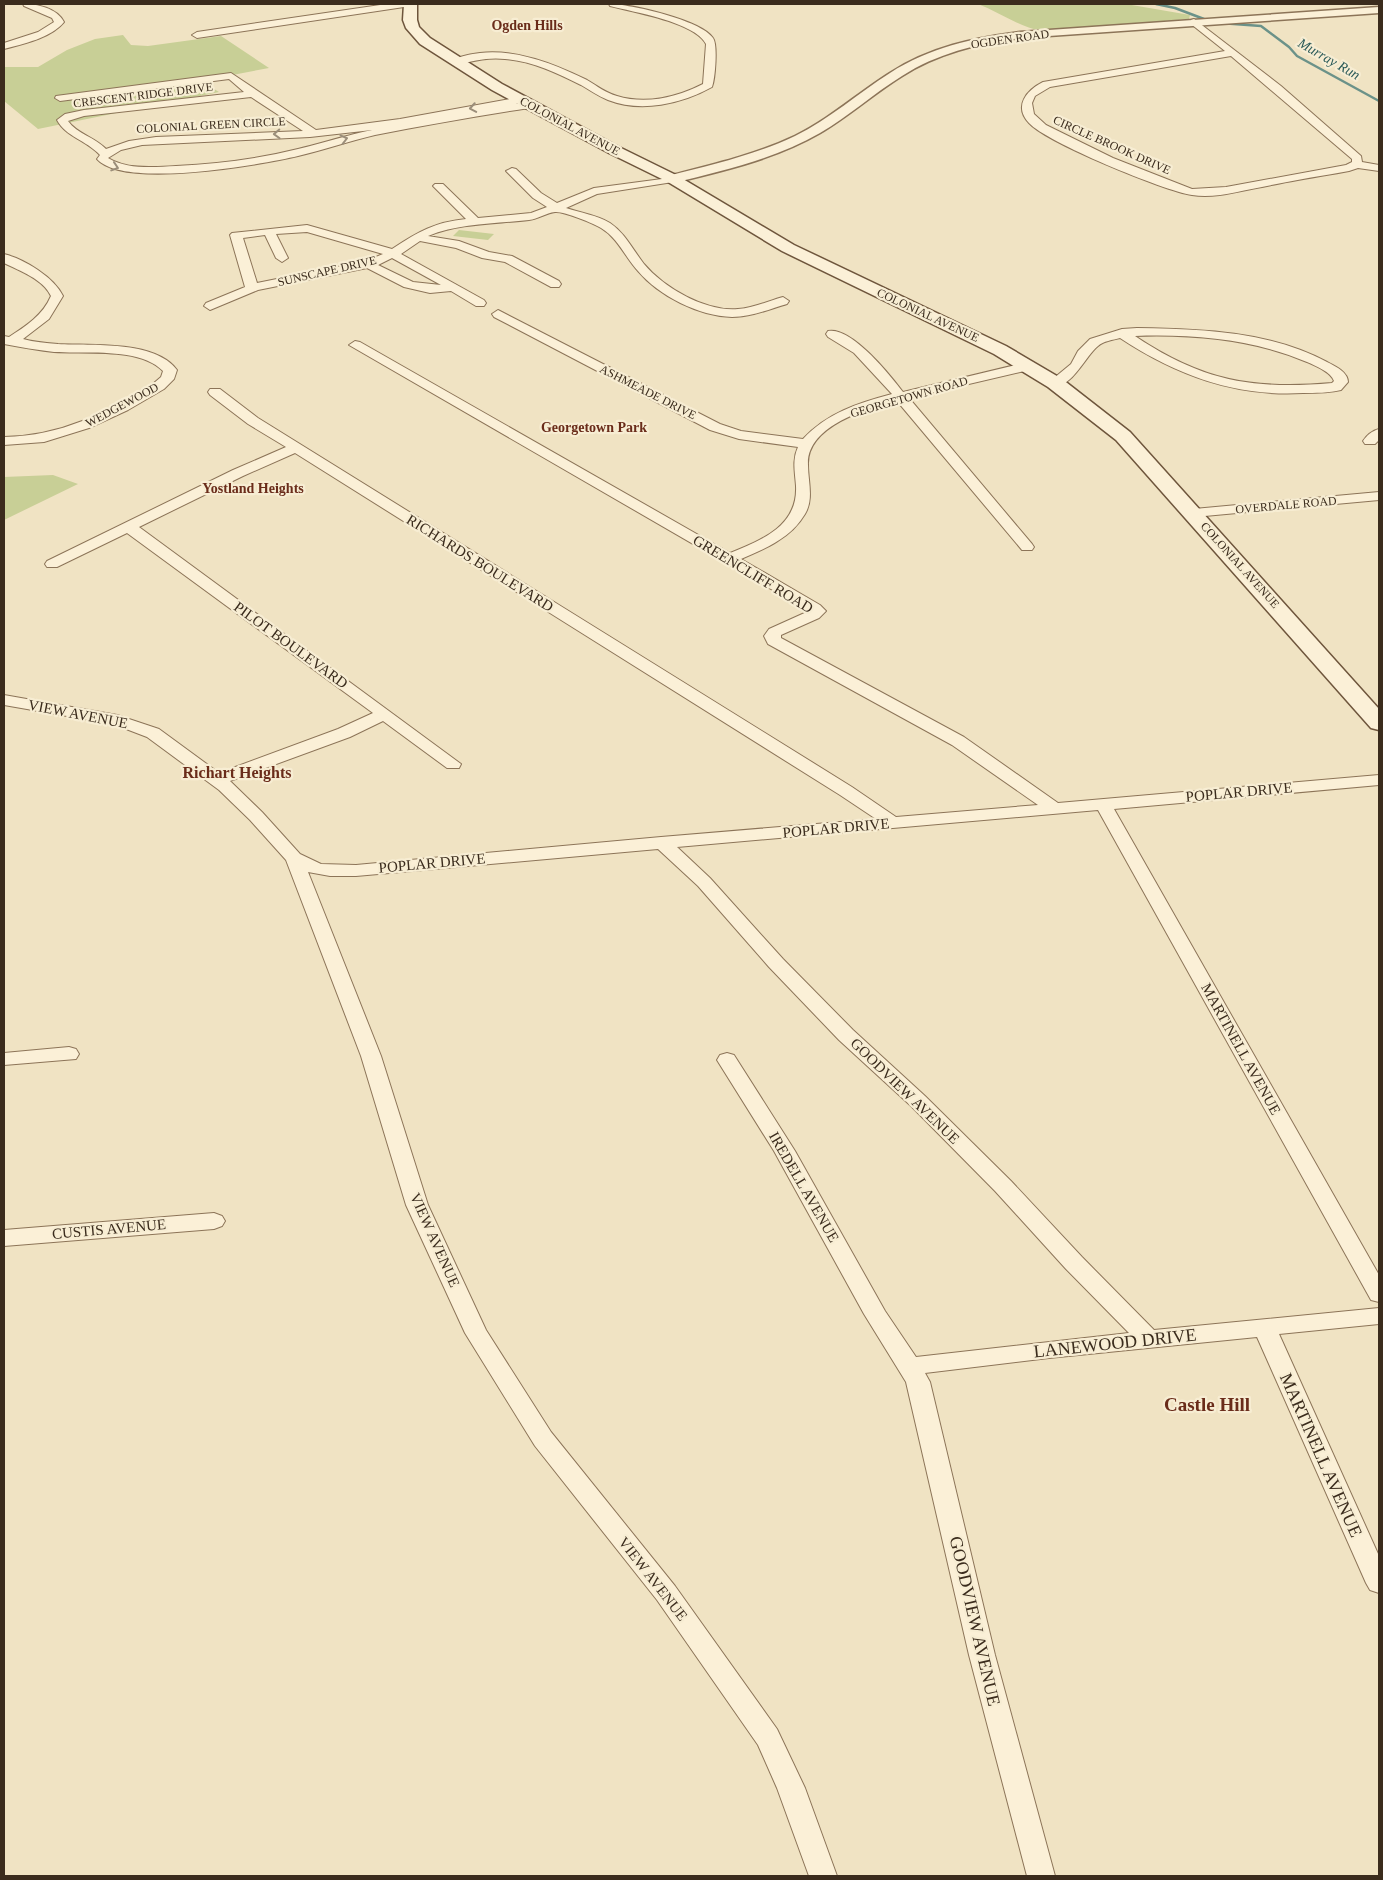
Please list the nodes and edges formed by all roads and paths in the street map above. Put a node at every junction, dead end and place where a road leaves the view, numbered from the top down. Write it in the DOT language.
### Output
graph roads {
  1 [pos="27,4"];
  2 [pos="404,4"];
  3 [pos="411,4"];
  4 [pos="613,4"];
  5 [pos="1379,10"];
  6 [pos="1194,22"];
  7 [pos="197,36"];
  8 [pos="4,46"];
  9 [pos="1233,53"];
  10 [pos="456,62"];
  11 [pos="253,94"];
  12 [pos="60,98"];
  13 [pos="525,102"];
  14 [pos="314,133"];
  15 [pos="94,142"];
  16 [pos="132,143"];
  17 [pos="104,154"];
  18 [pos="1357,164"];
  19 [pos="1379,168"];
  20 [pos="512,170"];
  21 [pos="673,180"];
  22 [pos="439,186"];
  23 [pos="556,208"];
  24 [pos="463,211"];
  25 [pos="443,214"];
  26 [pos="426,219"];
  27 [pos="474,220"];
  28 [pos="269,231"];
  29 [pos="420,235"];
  30 [pos="393,254"];
  31 [pos="4,258"];
  32 [pos="282,258"];
  33 [pos="369,264"];
  34 [pos="555,284"];
  35 [pos="452,287"];
  36 [pos="252,288"];
  37 [pos="783,301"];
  38 [pos="480,303"];
  39 [pos="210,306"];
  40 [pos="498,314"];
  41 [pos="1122,333"];
  42 [pos="832,334"];
  43 [pos="8,341"];
  44 [pos="355,344"];
  45 [pos="1028,366"];
  46 [pos="1055,383"];
  47 [pos="215,392"];
  48 [pos="900,397"];
  49 [pos="4,441"];
  50 [pos="807,444"];
  51 [pos="296,448"];
  52 [pos="1379,496"];
  53 [pos="1194,513"];
  54 [pos="129,527"];
  55 [pos="1027,547"];
  56 [pos="730,559"];
  57 [pos="52,564"];
  58 [pos="4,700"];
  59 [pos="385,714"];
  60 [pos="1379,723"];
  61 [pos="453,764"];
  62 [pos="217,780"];
  63 [pos="1379,780"];
  64 [pos="1103,804"];
  65 [pos="1054,808"];
  66 [pos="893,823"];
  67 [pos="661,842"];
  68 [pos="294,858"];
  69 [pos="68,1054"];
  70 [pos="4,1059"];
  71 [pos="727,1060"];
  72 [pos="214,1221"];
  73 [pos="4,1238"];
  74 [pos="1379,1294"];
  75 [pos="1379,1316"];
  76 [pos="1264,1327"];
  77 [pos="1150,1339"];
  78 [pos="911,1366"];
  79 [pos="1379,1583"];
  80 [pos="824,1876"];
  81 [pos="1041,1876"];
  1 -- 8 [label="street"];
  2 -- 7 [label="street"];
  3 -- 10 [label="main road, COLONIAL AVENUE"];
  4 -- 10 [label="street"];
  5 -- 6 [label="street, OGDEN ROAD"];
  6 -- 9 [label="street"];
  6 -- 21 [label="street, OGDEN ROAD"];
  9 -- 18 [label="street"];
  9 -- 18 [label="street, CIRCLE BROOK DRIVE"];
  10 -- 13 [label="main road, COLONIAL AVENUE"];
  11 -- 12 [label="street"];
  11 -- 14 [label="street"];
  11 -- 15 [label="street, CRESCENT RIDGE DRIVE"];
  13 -- 14 [label="street, COLONIAL GREEN CIRCLE, one-way"];
  17 -- 13 [label="street, one-way"];
  13 -- 21 [label="main road, COLONIAL AVENUE"];
  14 -- 16 [label="street, COLONIAL GREEN CIRCLE, one-way"];
  15 -- 16 [label="street"];
  15 -- 17 [label="street, CRESCENT RIDGE DRIVE"];
  16 -- 17 [label="street, COLONIAL GREEN CIRCLE"];
  18 -- 19 [label="street, CIRCLE BROOK DRIVE"];
  20 -- 23 [label="street"];
  21 -- 23 [label="street, SUNSCAPE DRIVE"];
  21 -- 45 [label="main road, COLONIAL AVENUE"];
  22 -- 24 [label="street"];
  23 -- 27 [label="street, SUNSCAPE DRIVE"];
  23 -- 37 [label="street"];
  24 -- 25 [label="street"];
  24 -- 27 [label="street"];
  26 -- 29 [label="street"];
  27 -- 29 [label="street, SUNSCAPE DRIVE"];
  28 -- 30 [label="street"];
  28 -- 32 [label="street"];
  28 -- 36 [label="street"];
  29 -- 30 [label="street, SUNSCAPE DRIVE"];
  29 -- 34 [label="street"];
  30 -- 33 [label="street, SUNSCAPE DRIVE"];
  30 -- 35 [label="street"];
  31 -- 43 [label="street"];
  33 -- 35 [label="street"];
  33 -- 36 [label="street, SUNSCAPE DRIVE"];
  35 -- 38 [label="street"];
  36 -- 39 [label="street, SUNSCAPE DRIVE"];
  40 -- 50 [label="street, ASHMEADE DRIVE"];
  41 -- 41 [label="street"];
  41 -- 46 [label="street"];
  42 -- 48 [label="street"];
  43 -- 49 [label="street, WEDGEWOOD"];
  44 -- 56 [label="street, GREENCLIFF ROAD"];
  45 -- 46 [label="main road, COLONIAL AVENUE"];
  45 -- 48 [label="street, GEORGETOWN ROAD"];
  46 -- 53 [label="main road, COLONIAL AVENUE"];
  47 -- 51 [label="street, RICHARDS BOULEVARD"];
  48 -- 50 [label="street, GEORGETOWN ROAD"];
  48 -- 55 [label="street"];
  50 -- 56 [label="street, GEORGETOWN ROAD"];
  51 -- 54 [label="street"];
  51 -- 66 [label="street, RICHARDS BOULEVARD"];
  52 -- 53 [label="street, OVERDALE ROAD"];
  53 -- 60 [label="main road, COLONIAL AVENUE"];
  54 -- 57 [label="street"];
  54 -- 59 [label="street, PILOT BOULEVARD"];
  56 -- 65 [label="street, GREENCLIFF ROAD"];
  58 -- 62 [label="street, VIEW AVENUE"];
  59 -- 61 [label="street, PILOT BOULEVARD"];
  59 -- 62 [label="street"];
  62 -- 68 [label="street, VIEW AVENUE"];
  63 -- 64 [label="street, POPLAR DRIVE"];
  64 -- 65 [label="street, POPLAR DRIVE"];
  64 -- 74 [label="street, MARTINELL AVENUE"];
  65 -- 66 [label="street, POPLAR DRIVE"];
  66 -- 67 [label="street, POPLAR DRIVE"];
  67 -- 68 [label="street, POPLAR DRIVE"];
  67 -- 77 [label="street, GOODVIEW AVENUE"];
  68 -- 80 [label="street, VIEW AVENUE"];
  69 -- 70 [label="street"];
  71 -- 78 [label="street, IREDELL AVENUE"];
  72 -- 73 [label="street, CUSTIS AVENUE"];
  75 -- 76 [label="street, LANEWOOD DRIVE"];
  76 -- 77 [label="street, LANEWOOD DRIVE"];
  76 -- 79 [label="street, MARTINELL AVENUE"];
  77 -- 78 [label="street, LANEWOOD DRIVE"];
  78 -- 81 [label="street, GOODVIEW AVENUE"];
}
